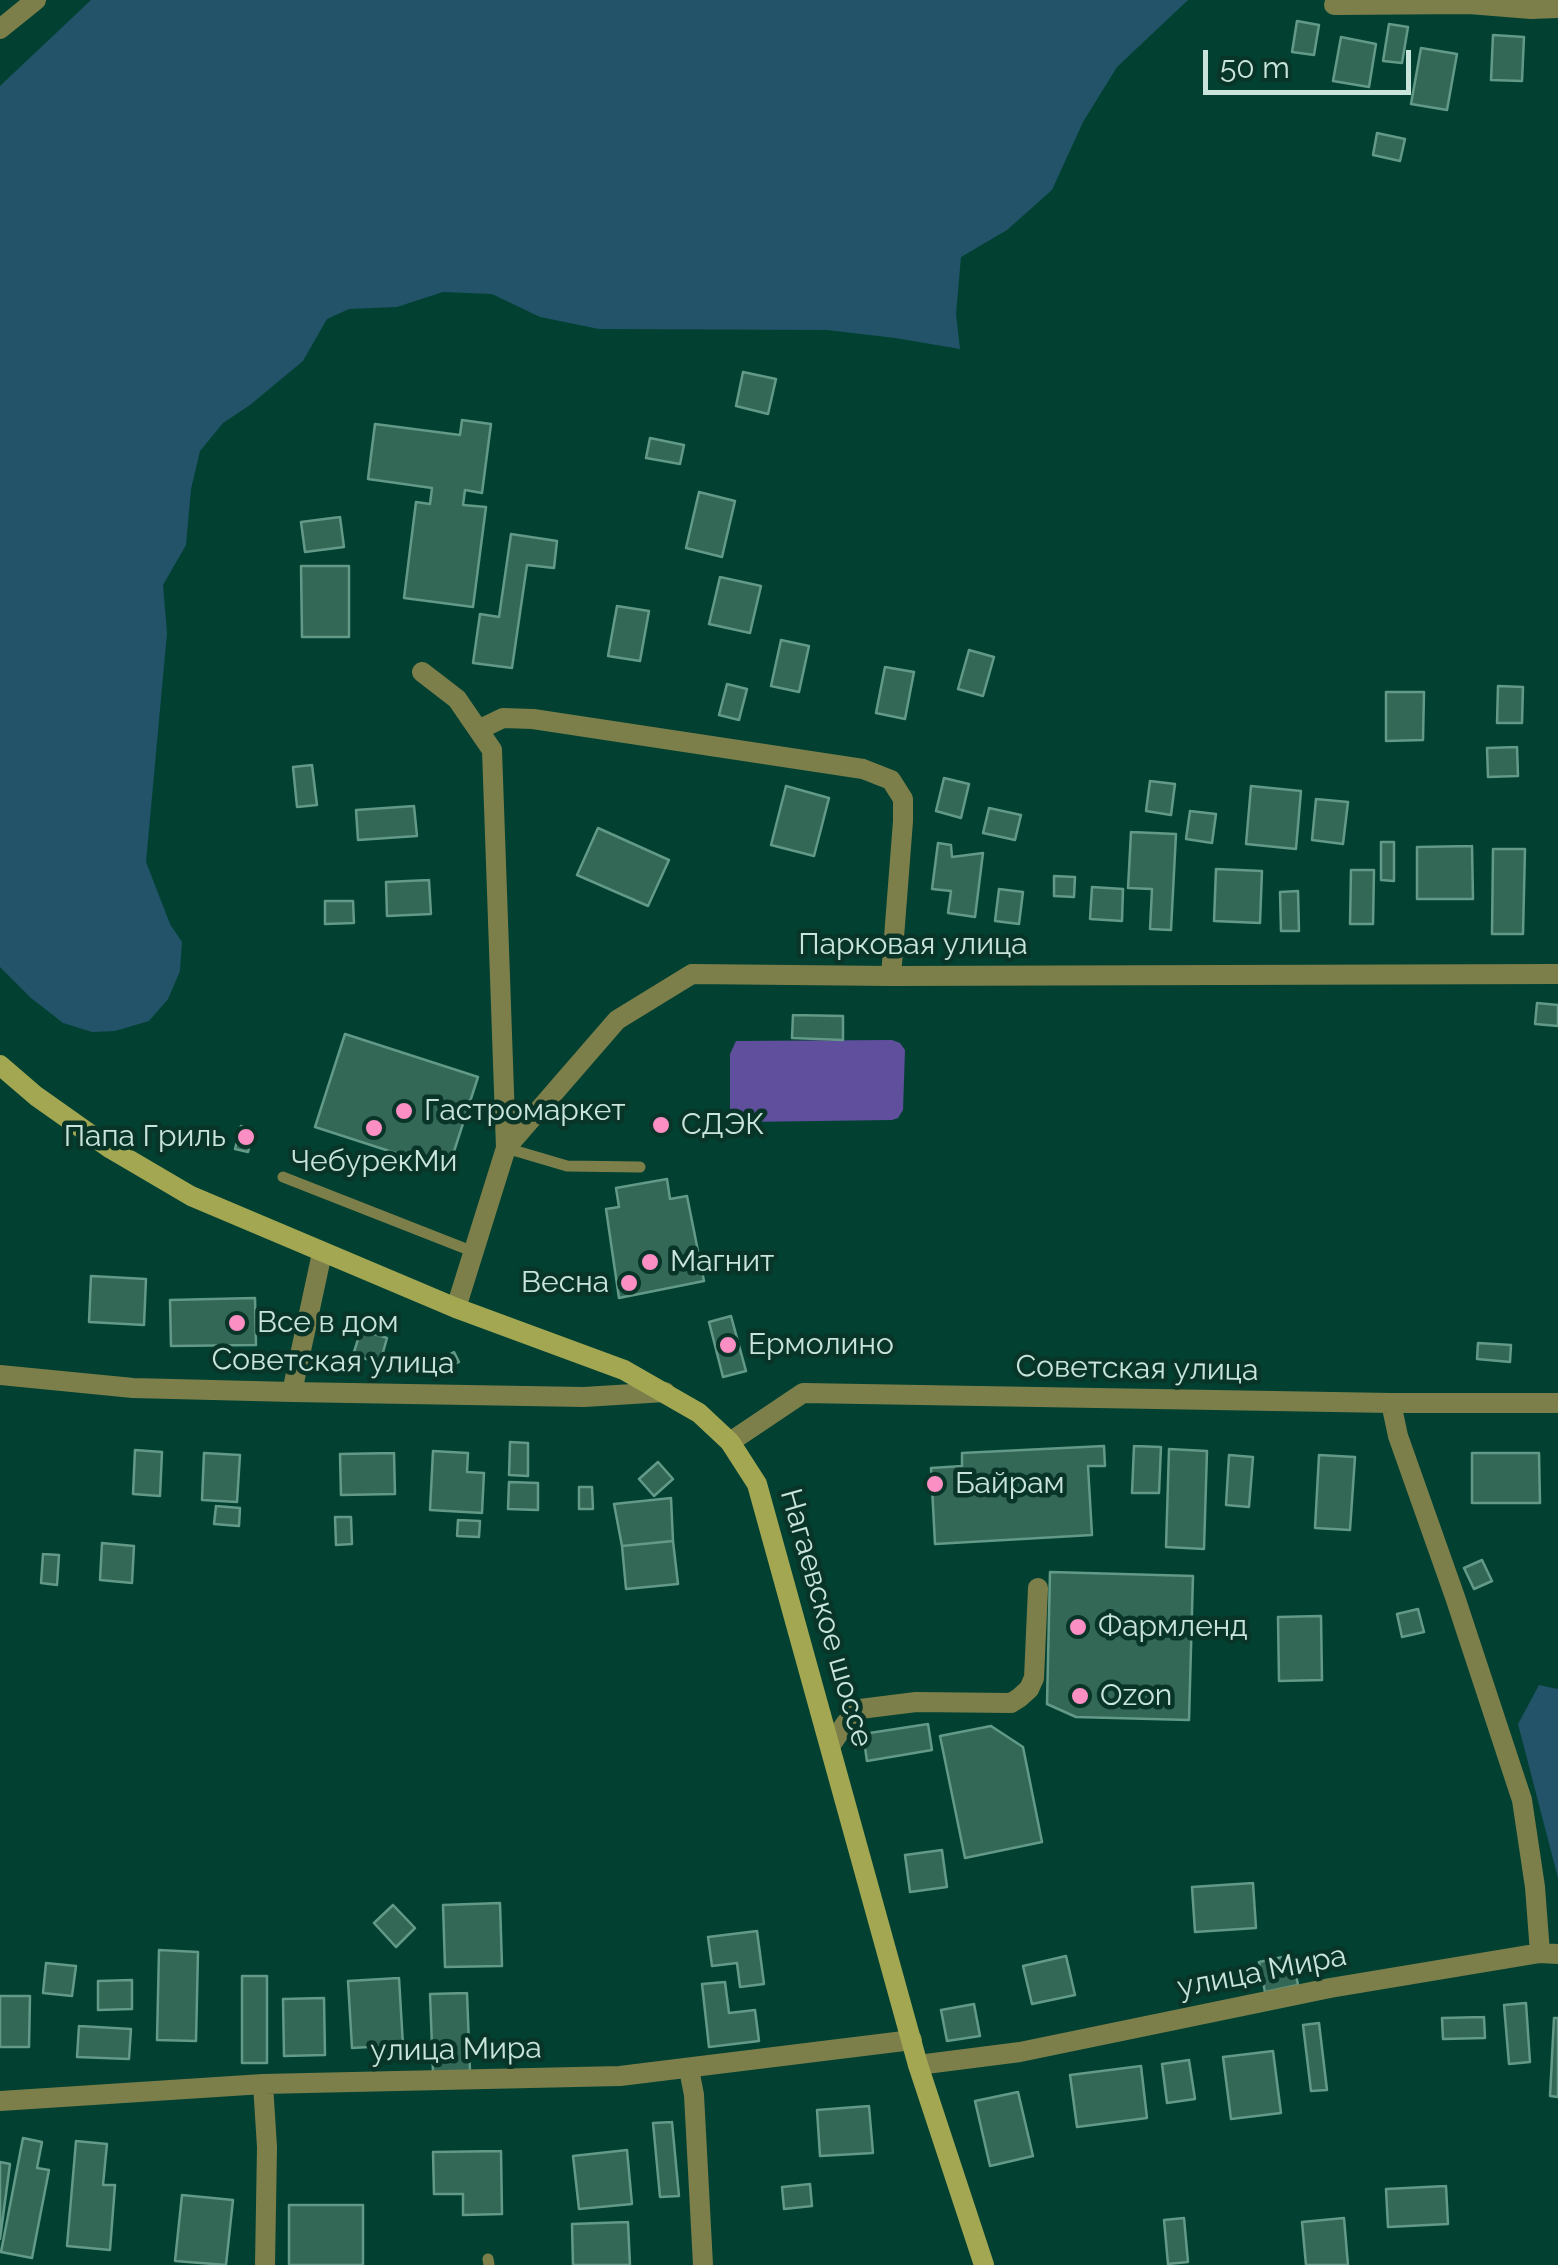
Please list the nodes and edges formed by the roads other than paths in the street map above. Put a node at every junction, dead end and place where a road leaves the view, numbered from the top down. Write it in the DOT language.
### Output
graph roads {
  1 [pos="36,0"];
  2 [pos="1334,5"];
  3 [pos="1558,8"];
  4 [pos="0,28"];
  5 [pos="422,672"];
  6 [pos="478,730"];
  7 [pos="1558,974"];
  8 [pos="891,976"];
  9 [pos="0,1065"];
  10 [pos="506,1148"];
  11 [pos="640,1167"];
  12 [pos="283,1177"];
  13 [pos="474,1252"];
  14 [pos="322,1253"];
  15 [pos="456,1308"];
  16 [pos="0,1375"];
  17 [pos="292,1392"];
  18 [pos="665,1392"];
  19 [pos="1558,1402"];
  20 [pos="1392,1403"];
  21 [pos="730,1442"];
  22 [pos="1038,1588"];
  23 [pos="830,1746"];
  24 [pos="1549,1953"];
  25 [pos="912,2040"];
  26 [pos="918,2065"];
  27 [pos="689,2068"];
  28 [pos="263,2084"];
  29 [pos="0,2101"];
  30 [pos="265,2265"];
  31 [pos="704,2265"];
  32 [pos="984,2265"];
  1 -- 4 [label="street"];
  2 -- 3 [label="street"];
  5 -- 6 [label="street"];
  6 -- 8 [label="street"];
  6 -- 10 [label="street"];
  7 -- 8 [label="street, Парковая улица"];
  8 -- 10 [label="street, Парковая улица"];
  9 -- 14 [label="street, Нагаевское шоссе"];
  10 -- 11 [label="lane"];
  10 -- 13 [label="street, Парковая улица"];
  12 -- 13 [label="lane"];
  13 -- 15 [label="street, Парковая улица"];
  14 -- 15 [label="street, Нагаевское шоссе"];
  14 -- 17 [label="street"];
  15 -- 18 [label="street, Нагаевское шоссе"];
  16 -- 17 [label="street, Советская улица"];
  17 -- 18 [label="street, Советская улица"];
  18 -- 21 [label="street, Нагаевское шоссе"];
  19 -- 20 [label="street, Советская улица"];
  20 -- 21 [label="street, Советская улица"];
  20 -- 24 [label="street"];
  21 -- 23 [label="street, Нагаевское шоссе"];
  22 -- 23 [label="street"];
  23 -- 25 [label="street, Нагаевское шоссе"];
  24 -- 26 [label="street, улица Мира"];
  25 -- 26 [label="street, Нагаевское шоссе"];
  25 -- 27 [label="street, улица Мира"];
  26 -- 32 [label="street, Нагаевское шоссе"];
  27 -- 28 [label="street, улица Мира"];
  27 -- 31 [label="street"];
  28 -- 29 [label="street, улица Мира"];
  28 -- 30 [label="street"];
}
